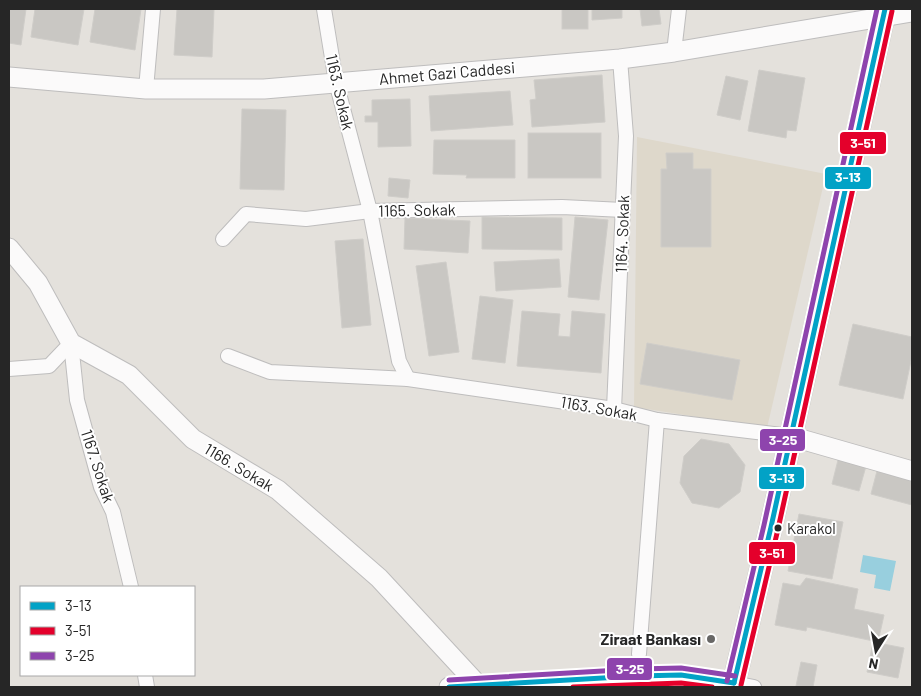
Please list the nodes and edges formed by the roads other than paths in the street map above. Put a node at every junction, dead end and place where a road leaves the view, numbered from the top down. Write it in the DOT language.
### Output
graph roads {
  1 [pos="153,9"];
  2 [pos="324,9"];
  3 [pos="679,9"];
  4 [pos="912,12"];
  5 [pos="884,13"];
  6 [pos="674,52"];
  7 [pos="620,59"];
  8 [pos="9,77"];
  9 [pos="336,82"];
  10 [pos="146,89"];
  11 [pos="623,210"];
  12 [pos="370,211"];
  13 [pos="223,239"];
  14 [pos="9,248"];
  15 [pos="71,343"];
  16 [pos="228,356"];
  17 [pos="9,369"];
  18 [pos="408,379"];
  19 [pos="614,409"];
  20 [pos="657,420"];
  21 [pos="790,436"];
  22 [pos="912,471"];
  23 [pos="130,586"];
  24 [pos="639,654"];
  25 [pos="478,685"];
  26 [pos="538,685"];
  27 [pos="740,686"];
  28 [pos="449,687"];
  1 -- 10 [label="street"];
  2 -- 9 [label="street, 1163. Sokak"];
  3 -- 6 [label="street"];
  4 -- 5 [label="street, Ahmet Gazi Caddesi"];
  5 -- 6 [label="street, Ahmet Gazi Caddesi"];
  5 -- 21 [label="main road"];
  6 -- 7 [label="street, Ahmet Gazi Caddesi"];
  7 -- 9 [label="street, Ahmet Gazi Caddesi"];
  7 -- 11 [label="street, 1164. Sokak"];
  8 -- 10 [label="street, Ahmet Gazi Caddesi"];
  9 -- 10 [label="street, Ahmet Gazi Caddesi"];
  9 -- 12 [label="street, 1163. Sokak"];
  11 -- 12 [label="street, 1165. Sokak"];
  11 -- 19 [label="street, 1164. Sokak"];
  12 -- 13 [label="street, 1165. Sokak"];
  12 -- 18 [label="street, 1163. Sokak"];
  14 -- 15 [label="street"];
  15 -- 17 [label="street"];
  15 -- 23 [label="street, 1167. Sokak"];
  15 -- 25 [label="street, 1166. Sokak"];
  16 -- 18 [label="street, 1163. Sokak"];
  18 -- 19 [label="street, 1163. Sokak"];
  19 -- 20 [label="street, 1163. Sokak"];
  20 -- 21 [label="street, 1163. Sokak"];
  20 -- 24 [label="street"];
  21 -- 22 [label="street"];
  21 -- 27 [label="main road"];
  25 -- 26 [label="street"];
  25 -- 28 [label="street"];
  26 -- 27 [label="street"];
}
